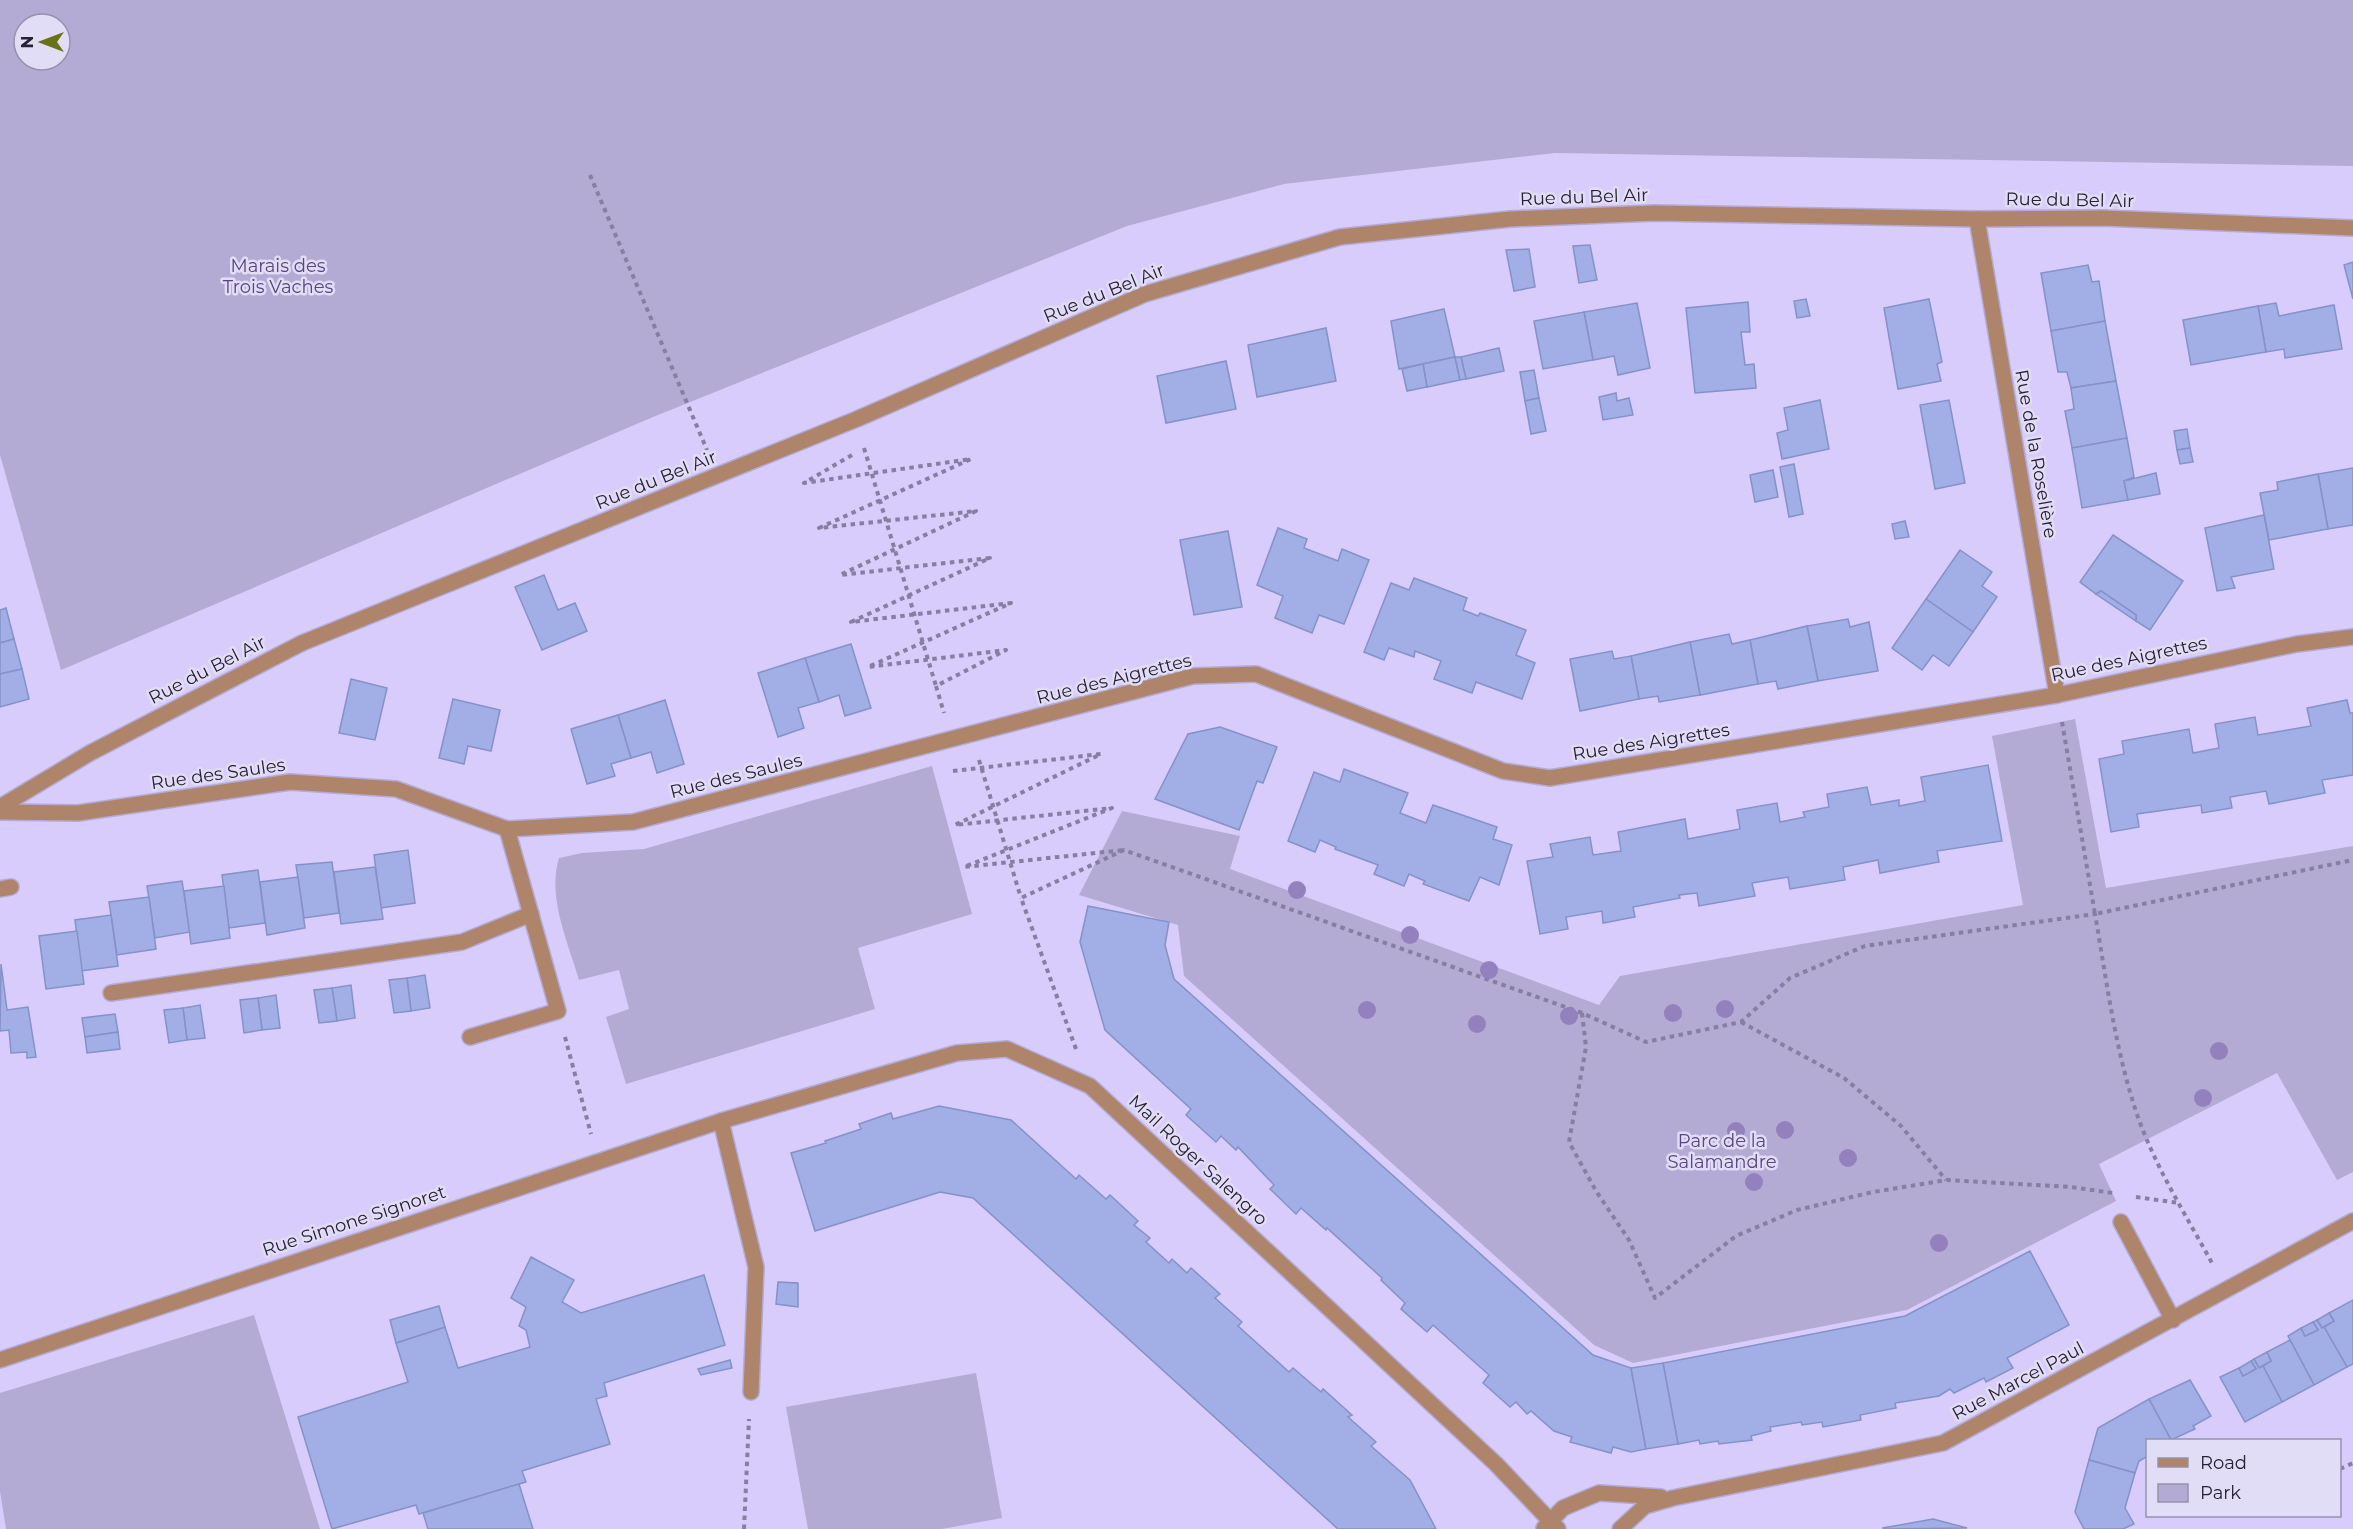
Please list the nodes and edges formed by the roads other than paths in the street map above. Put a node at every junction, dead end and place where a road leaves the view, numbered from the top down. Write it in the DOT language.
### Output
graph roads {
  1 [pos="1977,219"];
  2 [pos="2353,228"];
  3 [pos="2353,637"];
  4 [pos="2057,694"];
  5 [pos="972,736"];
  6 [pos="0,809"];
  7 [pos="507,830"];
  8 [pos="531,914"];
  9 [pos="111,993"];
  10 [pos="470,1037"];
  11 [pos="721,1121"];
  12 [pos="2353,1221"];
  13 [pos="2121,1222"];
  14 [pos="2173,1320"];
  15 [pos="0,1360"];
  16 [pos="751,1392"];
  17 [pos="1673,1498"];
  18 [pos="1550,1526"];
  19 [pos="1620,1529"];
  1 -- 2 [label="street, Rue du Bel Air"];
  1 -- 4 [label="street, Rue de la Roselière"];
  1 -- 6 [label="street, Rue du Bel Air"];
  3 -- 4 [label="street, Rue des Aigrettes"];
  4 -- 5 [label="street, Rue des Aigrettes"];
  5 -- 7 [label="street, Rue des Saules"];
  6 -- 7 [label="street, Rue des Saules"];
  7 -- 8 [label="street"];
  8 -- 9 [label="street"];
  8 -- 10 [label="street"];
  11 -- 15 [label="street, Rue Simone Signoret"];
  11 -- 16 [label="street"];
  11 -- 18 [label="street, Mail Roger Salengro"];
  12 -- 14 [label="street, Rue Marcel Paul"];
  13 -- 14 [label="street"];
  14 -- 17 [label="street, Rue Marcel Paul"];
  17 -- 18 [label="street, Rue Marcel Paul"];
  17 -- 19 [label="street, Rue Marcel Paul"];
}
